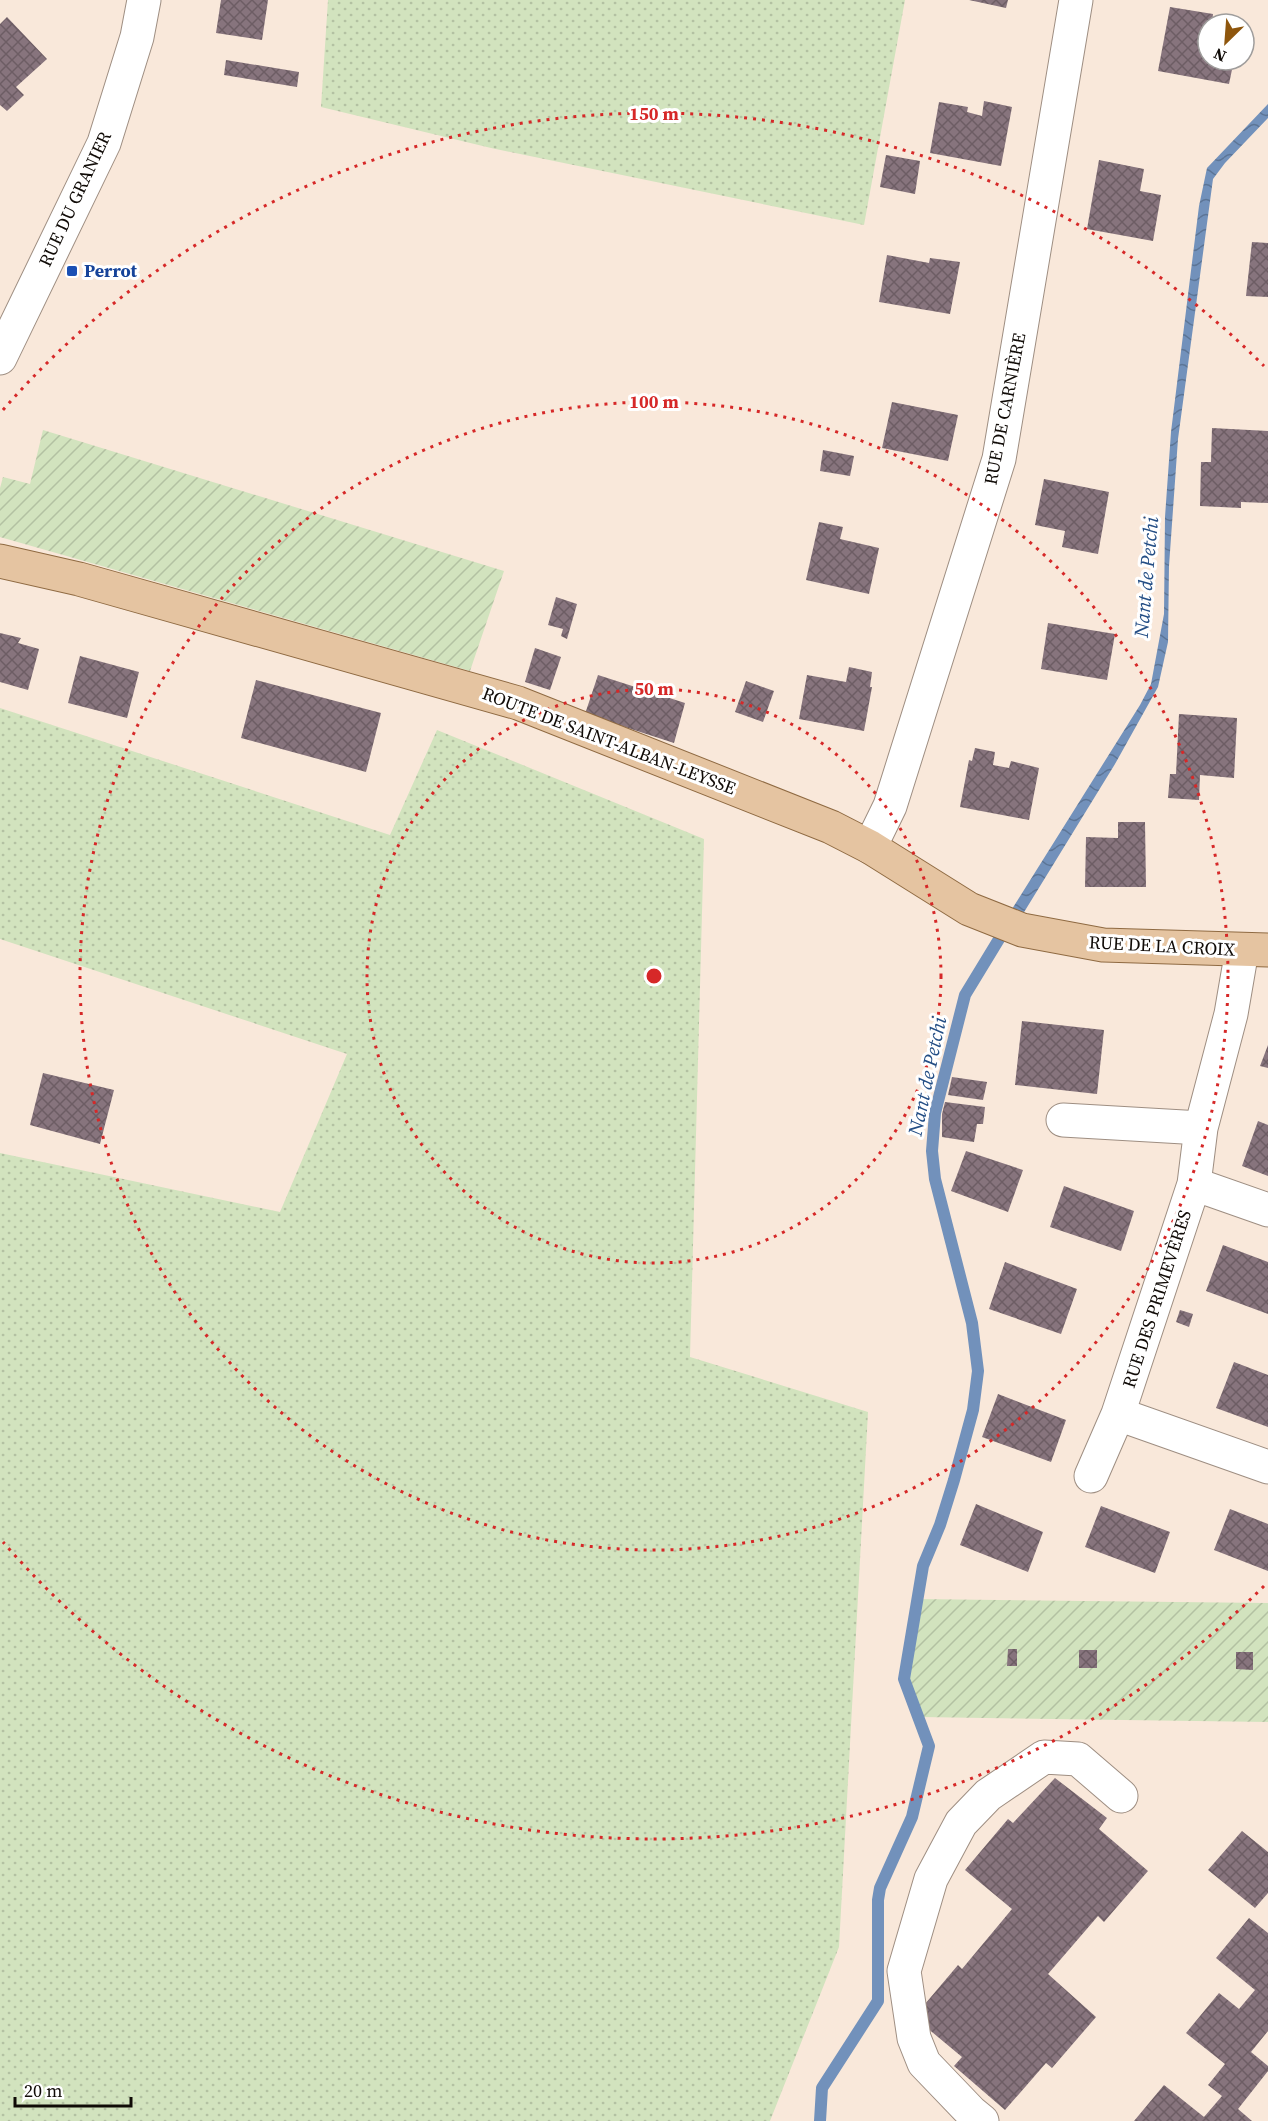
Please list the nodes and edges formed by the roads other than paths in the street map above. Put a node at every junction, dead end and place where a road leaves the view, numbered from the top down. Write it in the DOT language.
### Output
graph roads {
  1 [pos="144,0"];
  2 [pos="1094,0"];
  3 [pos="1074,14"];
  4 [pos="0,358"];
  5 [pos="0,561"];
  6 [pos="870,847"];
  7 [pos="1008,924"];
  8 [pos="1255,950"];
  9 [pos="1063,1120"];
  10 [pos="1201,1128"];
  11 [pos="1194,1184"];
  12 [pos="1268,1210"];
  13 [pos="1118,1414"];
  14 [pos="1268,1467"];
  15 [pos="1091,1476"];
  16 [pos="1121,1796"];
  17 [pos="982,2121"];
  1 -- 4 [label="street, RUE DU GRANIER"];
  2 -- 3 [label="street, RUE DE CARNIÈRE"];
  3 -- 6 [label="street, RUE DE CARNIÈRE"];
  5 -- 6 [label="main road, ROUTE DE SAINT-ALBAN-LEYSSE"];
  6 -- 7 [label="main road, ROUTE DE SAINT-ALBAN-LEYSSE"];
  7 -- 8 [label="main road, RUE DE LA CROIX"];
  8 -- 10 [label="street, RUE DES PRIMEVÈRES"];
  9 -- 10 [label="street"];
  10 -- 11 [label="street, RUE DES PRIMEVÈRES"];
  11 -- 12 [label="street"];
  11 -- 13 [label="street, RUE DES PRIMEVÈRES"];
  13 -- 14 [label="street"];
  13 -- 15 [label="street, RUE DES PRIMEVÈRES"];
  16 -- 17 [label="street"];
}
